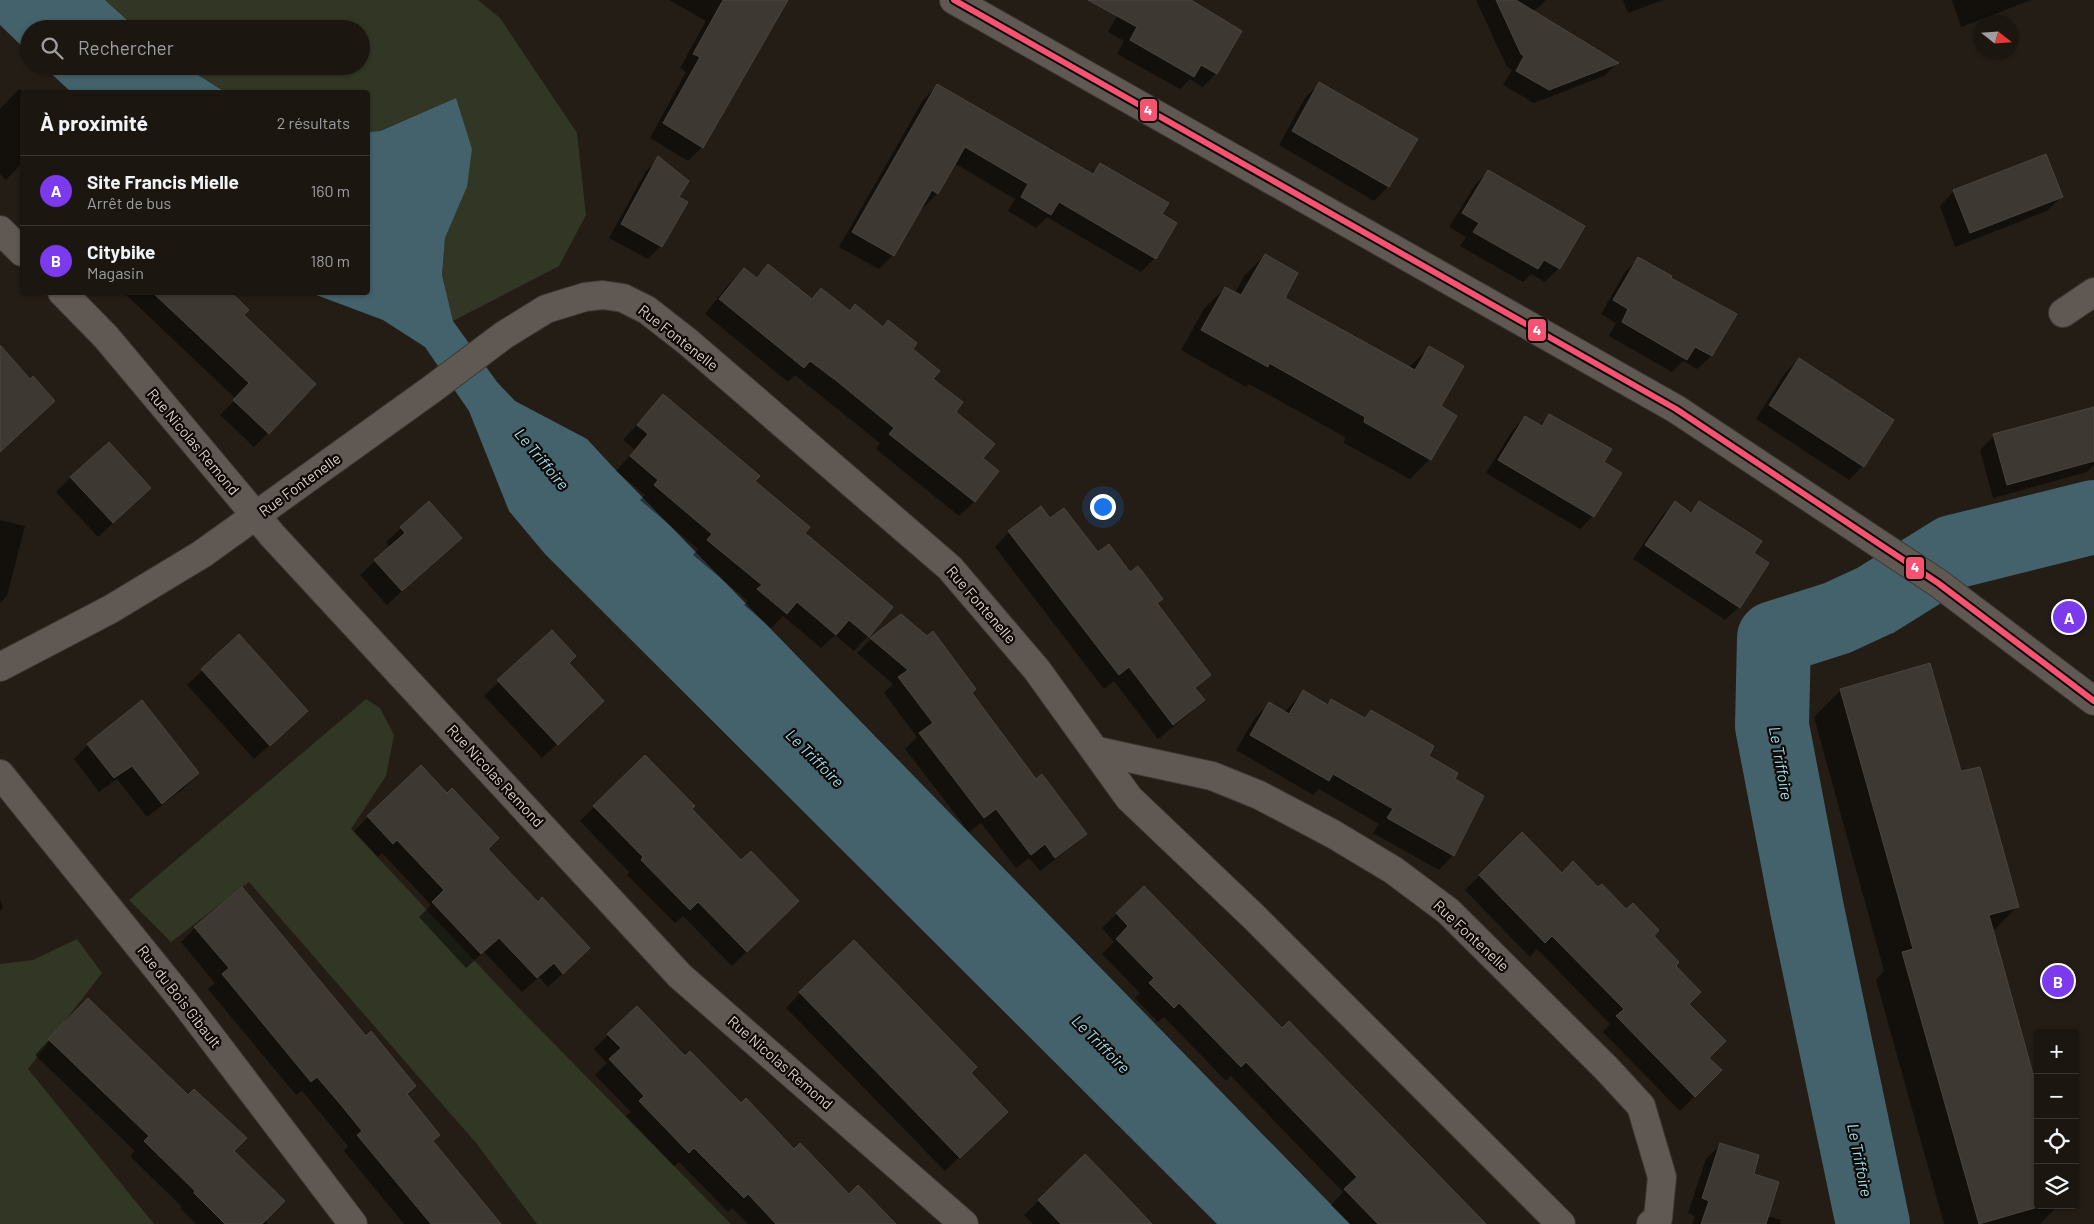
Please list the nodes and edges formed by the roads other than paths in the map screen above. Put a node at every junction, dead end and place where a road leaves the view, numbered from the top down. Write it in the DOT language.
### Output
graph roads {
  1 [pos="954,0"];
  2 [pos="0,230"];
  3 [pos="20,250"];
  4 [pos="2094,292"];
  5 [pos="65,295"];
  6 [pos="2063,313"];
  7 [pos="256,517"];
  8 [pos="0,667"];
  9 [pos="2094,701"];
  10 [pos="1097,751"];
  11 [pos="0,774"];
  12 [pos="353,1224"];
  13 [pos="964,1224"];
  14 [pos="1561,1224"];
  15 [pos="1651,1224"];
  1 -- 9 [label="street"];
  2 -- 3 [label="street"];
  4 -- 6 [label="street"];
  5 -- 7 [label="street, Rue Nicolas Remond"];
  7 -- 8 [label="street, Rue Fontenelle"];
  7 -- 10 [label="street, Rue Fontenelle"];
  7 -- 13 [label="street, Rue Nicolas Remond"];
  10 -- 14 [label="street, Rue Fontenelle"];
  10 -- 15 [label="street, Rue Fontenelle"];
  11 -- 12 [label="street, Rue du Bois Gibault"];
}
